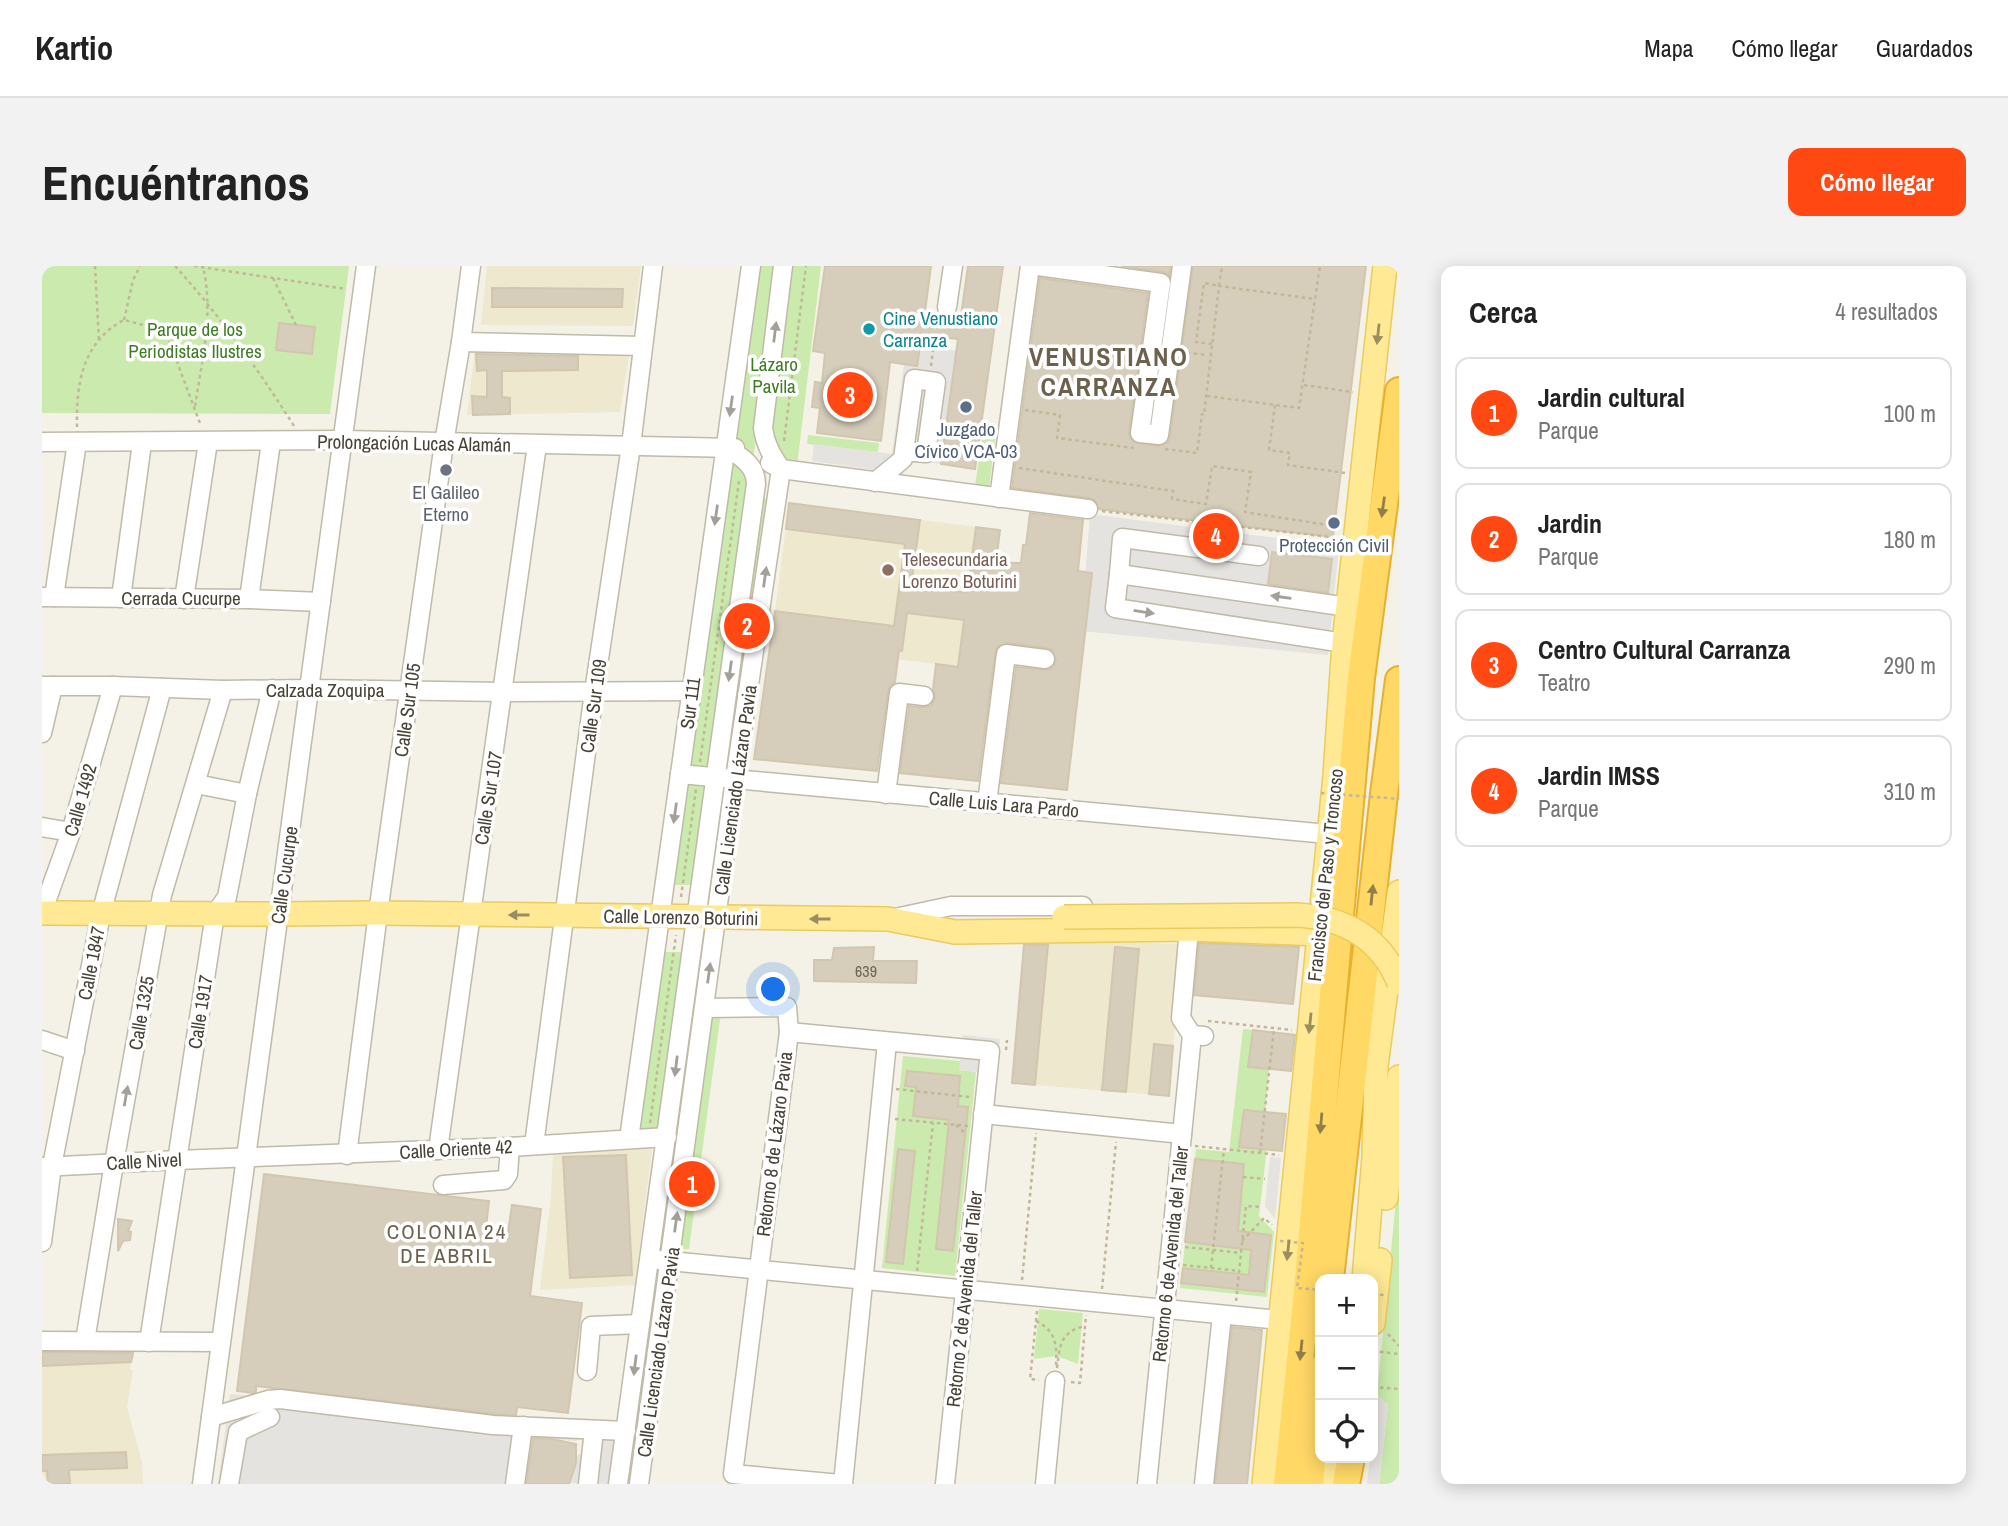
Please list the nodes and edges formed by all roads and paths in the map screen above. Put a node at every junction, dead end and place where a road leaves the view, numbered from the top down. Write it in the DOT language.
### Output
graph roads {
  1 [pos="95,266"];
  2 [pos="140,266"];
  3 [pos="175,266"];
  4 [pos="194,266"];
  5 [pos="366,266"];
  6 [pos="471,266"];
  7 [pos="653,266"];
  8 [pos="751,266"];
  9 [pos="783,266"];
  10 [pos="806,266"];
  11 [pos="953,266"];
  12 [pos="1030,266"];
  13 [pos="1038,266"];
  14 [pos="1182,266"];
  15 [pos="1222,266"];
  16 [pos="1320,266"];
  17 [pos="1385,266"];
  18 [pos="204,267"];
  19 [pos="273,278"];
  20 [pos="1219,286"];
  21 [pos="363,291"];
  22 [pos="1315,299"];
  23 [pos="207,301"];
  24 [pos="947,307"];
  25 [pos="124,320"];
  26 [pos="296,325"];
  27 [pos="99,342"];
  28 [pos="461,342"];
  29 [pos="1212,344"];
  30 [pos="642,346"];
  31 [pos="1148,349"];
  32 [pos="1170,351"];
  33 [pos="1207,355"];
  34 [pos="1303,384"];
  35 [pos="1399,391"];
  36 [pos="1363,393"];
  37 [pos="1206,396"];
  38 [pos="1275,405"];
  39 [pos="1010,408"];
  40 [pos="194,409"];
  41 [pos="344,440"];
  42 [pos="303,441"];
  43 [pos="42,442"];
  44 [pos="77,442"];
  45 [pos="208,442"];
  46 [pos="271,442"];
  47 [pos="142,443"];
  48 [pos="444,443"];
  49 [pos="537,445"];
  50 [pos="1135,445"];
  51 [pos="631,446"];
  52 [pos="726,447"];
  53 [pos="1160,449"];
  54 [pos="904,450"];
  55 [pos="742,458"];
  56 [pos="1003,466"];
  57 [pos="781,469"];
  58 [pos="1351,474"];
  59 [pos="875,482"];
  60 [pos="999,498"];
  61 [pos="1088,509"];
  62 [pos="1324,525"];
  63 [pos="1349,533"];
  64 [pos="1324,536"];
  65 [pos="1259,556"];
  66 [pos="1119,574"];
  67 [pos="48,597"];
  68 [pos="121,598"];
  69 [pos="184,599"];
  70 [pos="249,599"];
  71 [pos="321,603"];
  72 [pos="1348,607"];
  73 [pos="1344,643"];
  74 [pos="1045,659"];
  75 [pos="1361,678"];
  76 [pos="1399,680"];
  77 [pos="48,686"];
  78 [pos="113,686"];
  79 [pos="162,688"];
  80 [pos="272,689"];
  81 [pos="310,689"];
  82 [pos="223,690"];
  83 [pos="410,690"];
  84 [pos="692,691"];
  85 [pos="504,692"];
  86 [pos="594,692"];
  87 [pos="924,696"];
  88 [pos="42,733"];
  89 [pos="1338,734"];
  90 [pos="1399,738"];
  91 [pos="698,776"];
  92 [pos="736,779"];
  93 [pos="196,784"];
  94 [pos="1321,793"];
  95 [pos="247,794"];
  96 [pos="886,794"];
  97 [pos="1391,796"];
  98 [pos="987,803"];
  99 [pos="42,827"];
  100 [pos="71,831"];
  101 [pos="1328,834"];
  102 [pos="1399,892"];
  103 [pos="1301,906"];
  104 [pos="42,913"];
  105 [pos="378,913"];
  106 [pos="100,914"];
  107 [pos="159,914"];
  108 [pos="215,914"];
  109 [pos="278,914"];
  110 [pos="470,915"];
  111 [pos="565,916"];
  112 [pos="688,917"];
  113 [pos="888,919"];
  114 [pos="1189,929"];
  115 [pos="1319,934"];
  116 [pos="1399,983"];
  117 [pos="705,1008"];
  118 [pos="1181,1018"];
  119 [pos="1274,1028"];
  120 [pos="1309,1031"];
  121 [pos="789,1032"];
  122 [pos="42,1040"];
  123 [pos="887,1042"];
  124 [pos="75,1051"];
  125 [pos="990,1051"];
  126 [pos="1376,1066"];
  127 [pos="1399,1077"];
  128 [pos="883,1088"];
  129 [pos="983,1113"];
  130 [pos="880,1117"];
  131 [pos="1038,1119"];
  132 [pos="933,1122"];
  133 [pos="1117,1127"];
  134 [pos="667,1137"];
  135 [pos="648,1138"];
  136 [pos="629,1139"];
  137 [pos="1182,1139"];
  138 [pos="534,1145"];
  139 [pos="510,1147"];
  140 [pos="1224,1149"];
  141 [pos="438,1150"];
  142 [pos="1260,1153"];
  143 [pos="347,1154"];
  144 [pos="1297,1157"];
  145 [pos="246,1158"];
  146 [pos="177,1160"];
  147 [pos="114,1163"];
  148 [pos="47,1166"];
  149 [pos="1243,1177"];
  150 [pos="1265,1179"];
  151 [pos="443,1185"];
  152 [pos="1262,1207"];
  153 [pos="1264,1218"];
  154 [pos="1242,1241"];
  155 [pos="1280,1241"];
  156 [pos="42,1242"];
  157 [pos="1213,1250"];
  158 [pos="1241,1253"];
  159 [pos="1170,1255"];
  160 [pos="649,1259"];
  161 [pos="671,1261"];
  162 [pos="1211,1268"];
  163 [pos="758,1270"];
  164 [pos="1239,1271"];
  165 [pos="1331,1274"];
  166 [pos="1349,1274"];
  167 [pos="1364,1274"];
  168 [pos="863,1280"];
  169 [pos="916,1285"];
  170 [pos="965,1290"];
  171 [pos="1315,1290"];
  172 [pos="1378,1294"];
  173 [pos="1384,1295"];
  174 [pos="1029,1296"];
  175 [pos="1094,1302"];
  176 [pos="1165,1309"];
  177 [pos="1378,1313"];
  178 [pos="1228,1315"];
  179 [pos="1280,1320"];
  180 [pos="1036,1321"];
  181 [pos="640,1324"];
  182 [pos="1085,1326"];
  183 [pos="1378,1326"];
  184 [pos="42,1341"];
  185 [pos="85,1341"];
  186 [pos="149,1342"];
  187 [pos="220,1342"];
  188 [pos="1399,1346"];
  189 [pos="1378,1351"];
  190 [pos="1399,1354"];
  191 [pos="587,1371"];
  192 [pos="1055,1381"];
  193 [pos="1378,1387"];
  194 [pos="1399,1389"];
  195 [pos="1318,1400"];
  196 [pos="211,1417"];
  197 [pos="270,1418"];
  198 [pos="523,1426"];
  199 [pos="594,1430"];
  200 [pos="626,1432"];
  201 [pos="1333,1463"];
  202 [pos="1350,1463"];
  203 [pos="202,1484"];
  204 [pos="229,1484"];
  205 [pos="515,1484"];
  206 [pos="588,1484"];
  207 [pos="618,1484"];
  208 [pos="639,1484"];
  209 [pos="842,1484"];
  210 [pos="945,1484"];
  211 [pos="1045,1484"];
  212 [pos="1147,1484"];
  213 [pos="1204,1484"];
  214 [pos="1264,1484"];
  215 [pos="1287,1484"];
  216 [pos="1311,1484"];
  217 [pos="1331,1484"];
  218 [pos="1348,1484"];
  1 -- 27 [label="path"];
  2 -- 25 [label="path"];
  3 -- 23 [label="path"];
  4 -- 18 [label="path"];
  5 -- 21 [label="street, Calle Cucurpe"];
  6 -- 28 [label="street, Calle Sur 105"];
  7 -- 30 [label="street, Calle Sur 109"];
  8 -- 52 [label="street, Sur 111, one-way"];
  57 -- 9 [label="street, one-way"];
  10 -- 57 [label="path"];
  11 -- 24 [label="street"];
  12 -- 39 [label="street"];
  13 -- 31 [label="street"];
  14 -- 32 [label="street"];
  15 -- 20 [label="path"];
  16 -- 22 [label="path"];
  17 -- 63 [label="main road, Francisco del Paso y Troncoso, one-way"];
  18 -- 19 [label="path"];
  18 -- 23 [label="path"];
  19 -- 21 [label="path"];
  19 -- 26 [label="path"];
  20 -- 22 [label="path"];
  20 -- 29 [label="path"];
  20 -- 29 [label="path"];
  21 -- 41 [label="street, Calle Cucurpe"];
  22 -- 34 [label="path"];
  23 -- 40 [label="path"];
  23 -- 42 [label="path"];
  25 -- 27 [label="path"];
  25 -- 40 [label="path"];
  27 -- 44 [label="path"];
  28 -- 30 [label="street"];
  28 -- 48 [label="street, Calle Sur 105"];
  29 -- 37 [label="path"];
  30 -- 51 [label="street, Calle Sur 109"];
  31 -- 32 [label="path, bridge"];
  31 -- 32 [label="street"];
  32 -- 33 [label="path, bridge"];
  34 -- 36 [label="path"];
  34 -- 38 [label="path"];
  35 -- 75 [label="highway, Francisco del Paso y Troncoso, one-way"];
  37 -- 38 [label="path"];
  37 -- 53 [label="path"];
  38 -- 58 [label="path"];
  39 -- 50 [label="path"];
  39 -- 56 [label="street"];
  40 -- 45 [label="path"];
  41 -- 42 [label="street, Prolongación Lucas Alamán"];
  41 -- 48 [label="street, Prolongación Lucas Alamán"];
  41 -- 71 [label="street, Calle Cucurpe"];
  42 -- 46 [label="street, Prolongación Lucas Alamán"];
  43 -- 44 [label="street, Prolongación Lucas Alamán"];
  44 -- 47 [label="street, Prolongación Lucas Alamán"];
  44 -- 67 [label="street"];
  45 -- 46 [label="street, Prolongación Lucas Alamán"];
  45 -- 47 [label="street, Prolongación Lucas Alamán"];
  45 -- 69 [label="street"];
  46 -- 70 [label="street"];
  47 -- 68 [label="street"];
  48 -- 49 [label="street, Prolongación Lucas Alamán"];
  48 -- 83 [label="street, Calle Sur 105"];
  49 -- 51 [label="street, Prolongación Lucas Alamán"];
  49 -- 85 [label="street, Calle Sur 107"];
  51 -- 52 [label="street, Prolongación Lucas Alamán"];
  51 -- 86 [label="street, Calle Sur 109"];
  52 -- 55 [label="street"];
  52 -- 57 [label="street, Prolongación Lucas Alamán"];
  52 -- 84 [label="street, Sur 111, one-way"];
  54 -- 59 [label="street"];
  55 -- 91 [label="path"];
  55 -- 91 [label="street, Calle Licenciado Lázaro Pavia, one-way"];
  56 -- 60 [label="street"];
  56 -- 62 [label="path"];
  57 -- 59 [label="street, Prolongación Lucas Alamán"];
  92 -- 57 [label="street, Calle Licenciado Lázaro Pavia, one-way"];
  59 -- 60 [label="street, Prolongación Lucas Alamán"];
  60 -- 61 [label="street, Prolongación Lucas Alamán"];
  61 -- 64 [label="path"];
  62 -- 63 [label="path"];
  62 -- 64 [label="path"];
  63 -- 64 [label="path"];
  63 -- 72 [label="main road, Francisco del Paso y Troncoso"];
  65 -- 66 [label="street"];
  72 -- 66 [label="street, one-way"];
  66 -- 73 [label="street, one-way"];
  67 -- 68 [label="street, Cerrada Cucurpe"];
  68 -- 69 [label="street, Cerrada Cucurpe"];
  69 -- 70 [label="street, Cerrada Cucurpe"];
  70 -- 71 [label="street, Cerrada Cucurpe"];
  71 -- 81 [label="street, Calle Cucurpe"];
  72 -- 73 [label="main road, Francisco del Paso y Troncoso"];
  73 -- 89 [label="main road, Francisco del Paso y Troncoso"];
  74 -- 98 [label="street"];
  75 -- 89 [label="highway"];
  75 -- 215 [label="highway, Francisco del Paso y Troncoso, one-way"];
  76 -- 97 [label="highway"];
  77 -- 78 [label="street, Calzada Zoquipa"];
  77 -- 88 [label="street"];
  78 -- 79 [label="street, Calzada Zoquipa"];
  78 -- 100 [label="street, Calle 1492"];
  79 -- 82 [label="street, Calzada Zoquipa"];
  79 -- 106 [label="street, Calle 1847"];
  80 -- 81 [label="street, Calzada Zoquipa"];
  80 -- 82 [label="street, Calzada Zoquipa"];
  80 -- 95 [label="street, Calle 1917"];
  81 -- 83 [label="street, Calzada Zoquipa"];
  81 -- 109 [label="street, Calle Cucurpe"];
  82 -- 93 [label="street, Calle 1325"];
  83 -- 85 [label="street, Calzada Zoquipa"];
  83 -- 105 [label="street, Calle Sur 105"];
  84 -- 86 [label="street, Calzada Zoquipa"];
  84 -- 91 [label="street, Sur 111"];
  85 -- 86 [label="street, Calzada Zoquipa"];
  85 -- 110 [label="street, Calle Sur 107"];
  86 -- 111 [label="street, Calle Sur 109"];
  87 -- 96 [label="street"];
  89 -- 101 [label="main road, Francisco del Paso y Troncoso"];
  90 -- 97 [label="highway"];
  91 -- 92 [label="street, Calle Luis Lara Pardo"];
  91 -- 112 [label="street, Sur 111, one-way"];
  91 -- 112 [label="street, Calle Licenciado Lázaro Pavia"];
  91 -- 112 [label="path"];
  92 -- 96 [label="street, Calle Luis Lara Pardo"];
  92 -- 112 [label="street, Calle Licenciado Lázaro Pavia"];
  93 -- 95 [label="street"];
  93 -- 107 [label="street, Calle 1325"];
  94 -- 97 [label="path, bridge"];
  95 -- 108 [label="street, Calle 1917"];
  96 -- 98 [label="street, Calle Luis Lara Pardo"];
  165 -- 97 [label="highway, one-way"];
  98 -- 101 [label="street, Calle Luis Lara Pardo"];
  99 -- 100 [label="street"];
  100 -- 104 [label="street, Calle 1492"];
  101 -- 115 [label="main road, Francisco del Paso y Troncoso"];
  102 -- 126 [label="main road"];
  103 -- 113 [label="street"];
  104 -- 106 [label="main road, Calle Lorenzo Boturini"];
  105 -- 109 [label="main road, Calle Lorenzo Boturini"];
  105 -- 110 [label="main road, Calle Lorenzo Boturini"];
  105 -- 143 [label="street, Calle Sur 105"];
  106 -- 107 [label="main road, Calle Lorenzo Boturini"];
  106 -- 124 [label="street, Calle 1847"];
  107 -- 108 [label="main road, Calle Lorenzo Boturini"];
  147 -- 107 [label="street, Calle 1325, one-way"];
  108 -- 109 [label="main road, Calle Lorenzo Boturini"];
  108 -- 146 [label="street, Calle 1917"];
  109 -- 145 [label="street, Calle Cucurpe"];
  111 -- 110 [label="main road, Calle Lorenzo Boturini, one-way"];
  110 -- 141 [label="street, Calle Sur 107"];
  111 -- 112 [label="main road, Calle Lorenzo Boturini"];
  111 -- 138 [label="street, Calle Sur 109"];
  113 -- 112 [label="main road, Calle Lorenzo Boturini, one-way"];
  117 -- 112 [label="street, Calle Licenciado Lázaro Pavia, one-way"];
  112 -- 134 [label="street, Calle Licenciado Lázaro Pavia, one-way"];
  112 -- 135 [label="path"];
  112 -- 136 [label="street, Sur 111"];
  113 -- 114 [label="main road, Calle Lorenzo Boturini"];
  113 -- 116 [label="main road, bridge"];
  114 -- 115 [label="main road, Calle Lorenzo Boturini"];
  114 -- 118 [label="street"];
  115 -- 120 [label="main road, Francisco del Paso y Troncoso, one-way"];
  117 -- 121 [label="street"];
  161 -- 117 [label="street, Calle Licenciado Lázaro Pavia, one-way"];
  118 -- 119 [label="path"];
  118 -- 137 [label="street, Retorno 6 de Avenida del Taller"];
  119 -- 120 [label="path"];
  119 -- 142 [label="path"];
  120 -- 144 [label="main road, Francisco del Paso y Troncoso"];
  121 -- 123 [label="street, Retorno 8 de Lázaro Pavia"];
  121 -- 163 [label="street, Retorno 8 de Lázaro Pavia"];
  122 -- 124 [label="street"];
  123 -- 125 [label="street, Retorno 8 de Lázaro Pavia"];
  123 -- 128 [label="street, Retorno 8 de Lázaro Pavia"];
  124 -- 148 [label="street, Calle 1847"];
  125 -- 129 [label="street, Retorno 2 de Avenida del Taller"];
  126 -- 166 [label="main road"];
  126 -- 167 [label="main road"];
  127 -- 177 [label="main road"];
  128 -- 129 [label="path"];
  128 -- 130 [label="street, Retorno 8 de Lázaro Pavia"];
  129 -- 131 [label="street"];
  129 -- 132 [label="path"];
  129 -- 170 [label="street, Retorno 2 de Avenida del Taller"];
  130 -- 132 [label="path"];
  130 -- 168 [label="street, Retorno 8 de Lázaro Pavia"];
  131 -- 133 [label="street"];
  131 -- 174 [label="path"];
  132 -- 169 [label="path"];
  133 -- 137 [label="street"];
  133 -- 175 [label="path"];
  134 -- 135 [label="street, Calle Oriente 42"];
  134 -- 160 [label="street, Calle Licenciado Lázaro Pavia"];
  135 -- 136 [label="street, Calle Oriente 42"];
  136 -- 138 [label="street, Calle Oriente 42"];
  137 -- 140 [label="path"];
  137 -- 159 [label="street, Retorno 6 de Avenida del Taller"];
  138 -- 139 [label="street, Calle Oriente 42"];
  139 -- 141 [label="street, Calle Oriente 42"];
  139 -- 151 [label="street"];
  140 -- 142 [label="path"];
  140 -- 157 [label="path"];
  141 -- 143 [label="street, Calle Oriente 42"];
  142 -- 144 [label="path"];
  143 -- 145 [label="street, Calle Oriente 42"];
  144 -- 179 [label="main road, Francisco del Paso y Troncoso, one-way"];
  145 -- 146 [label="street, Calle Nivel"];
  145 -- 187 [label="street, Calle Cucurpe"];
  146 -- 147 [label="street, Calle Nivel"];
  146 -- 186 [label="street, Calle 1917"];
  147 -- 148 [label="street, Calle Nivel"];
  147 -- 185 [label="street, Calle 1325"];
  148 -- 156 [label="street, Calle 1847"];
  149 -- 150 [label="path"];
  152 -- 154 [label="path"];
  153 -- 154 [label="path"];
  154 -- 158 [label="path"];
  155 -- 171 [label="path, bridge"];
  157 -- 158 [label="path"];
  157 -- 159 [label="path"];
  157 -- 162 [label="path"];
  158 -- 164 [label="path"];
  159 -- 162 [label="path"];
  159 -- 176 [label="street, Retorno 6 de Avenida del Taller"];
  160 -- 161 [label="street"];
  160 -- 181 [label="street, Calle Licenciado Lázaro Pavia"];
  161 -- 163 [label="street"];
  161 -- 208 [label="street, Calle Licenciado Lázaro Pavia"];
  162 -- 164 [label="path"];
  163 -- 168 [label="street"];
  163 -- 209 [label="street, Retorno 8 de Lázaro Pavia"];
  164 -- 178 [label="path"];
  168 -- 169 [label="street"];
  168 -- 209 [label="street, Retorno 8 de Lázaro Pavia"];
  169 -- 170 [label="street"];
  170 -- 174 [label="street"];
  170 -- 210 [label="street, Retorno 2 de Avenida del Taller"];
  172 -- 173 [label="path, bridge"];
  174 -- 175 [label="street"];
  174 -- 180 [label="path"];
  175 -- 176 [label="street"];
  175 -- 182 [label="path"];
  176 -- 178 [label="street"];
  176 -- 212 [label="street, Retorno 6 de Avenida del Taller"];
  178 -- 179 [label="street"];
  178 -- 213 [label="street"];
  179 -- 214 [label="main road, Francisco del Paso y Troncoso"];
  180 -- 192 [label="path"];
  180 -- 192 [label="path"];
  181 -- 191 [label="street"];
  181 -- 200 [label="street, Calle Licenciado Lázaro Pavia, one-way"];
  182 -- 192 [label="path"];
  182 -- 192 [label="path"];
  183 -- 188 [label="path"];
  184 -- 185 [label="street"];
  185 -- 186 [label="street"];
  186 -- 187 [label="street"];
  187 -- 196 [label="street, Calle Cucurpe"];
  189 -- 190 [label="path"];
  192 -- 211 [label="street"];
  193 -- 194 [label="path"];
  195 -- 216 [label="highway"];
  196 -- 198 [label="street"];
  196 -- 203 [label="street, Calle Cucurpe"];
  197 -- 204 [label="street"];
  198 -- 199 [label="street"];
  198 -- 205 [label="street"];
  199 -- 200 [label="street"];
  199 -- 206 [label="street"];
  200 -- 207 [label="street, Calle Licenciado Lázaro Pavia"];
  201 -- 217 [label="main road"];
  202 -- 218 [label="highway"];
}
